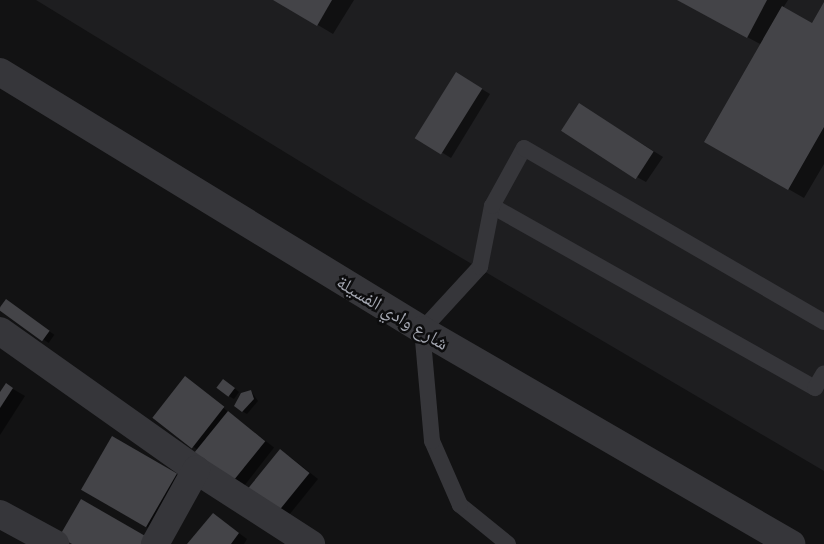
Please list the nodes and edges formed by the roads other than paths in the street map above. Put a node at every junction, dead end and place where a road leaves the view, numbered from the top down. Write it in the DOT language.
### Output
graph roads {
  1 [pos="0,72"];
  2 [pos="492,206"];
  3 [pos="824,322"];
  4 [pos="422,330"];
  5 [pos="0,331"];
  6 [pos="824,373"];
  7 [pos="196,470"];
  8 [pos="0,514"];
  9 [pos="55,544"];
  10 [pos="155,544"];
  11 [pos="311,544"];
  12 [pos="508,544"];
  13 [pos="790,544"];
  1 -- 4 [label="street, شارع وادي الفسيلة"];
  2 -- 3 [label="lane"];
  2 -- 4 [label="lane"];
  2 -- 6 [label="lane"];
  4 -- 12 [label="lane"];
  4 -- 13 [label="street, شارع وادي الفسيلة"];
  5 -- 7 [label="street"];
  7 -- 10 [label="street"];
  7 -- 11 [label="street"];
  8 -- 9 [label="street"];
}
